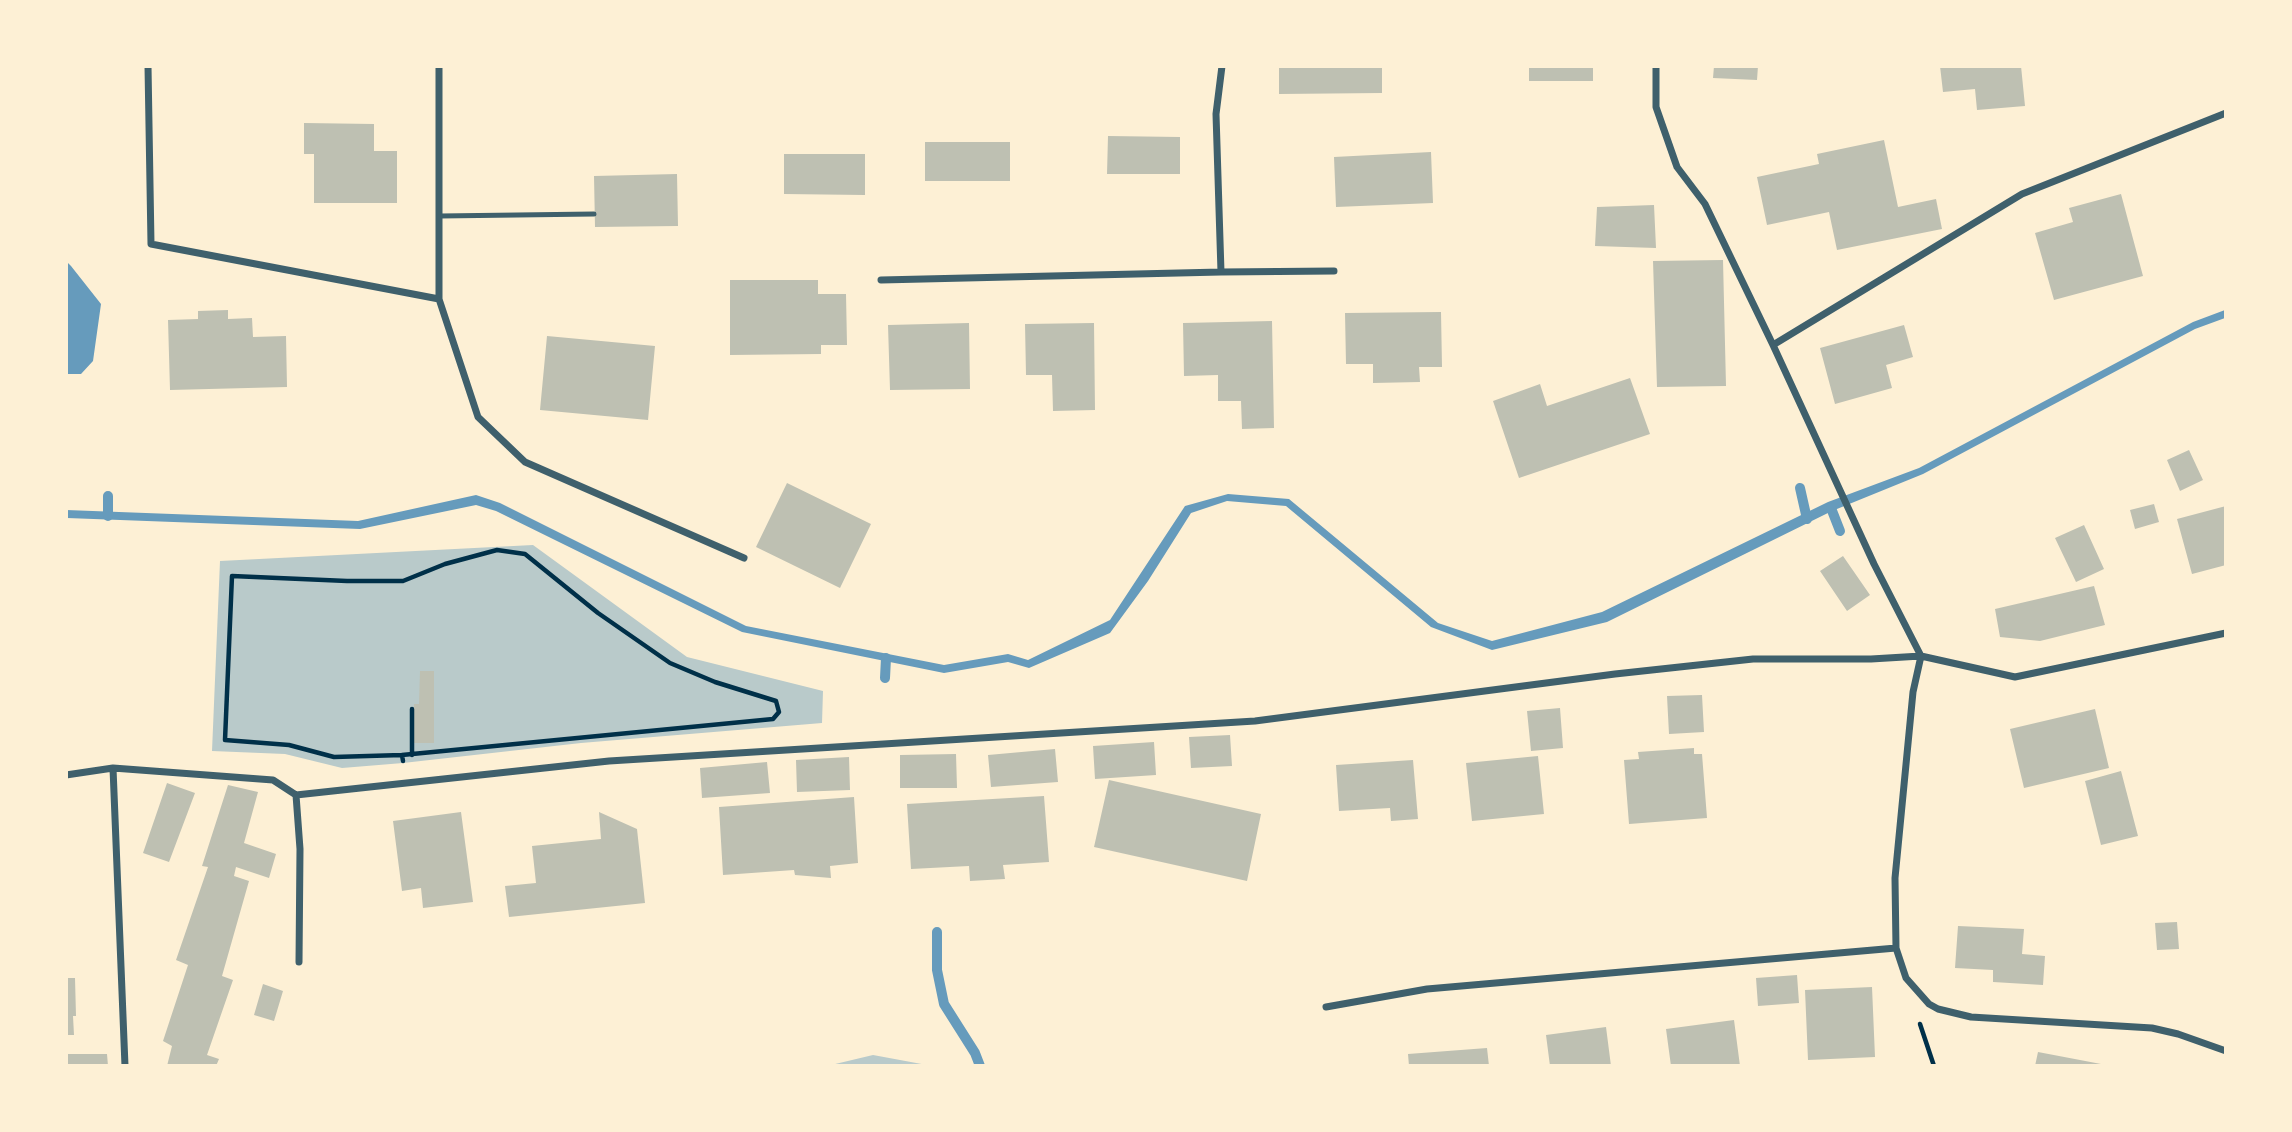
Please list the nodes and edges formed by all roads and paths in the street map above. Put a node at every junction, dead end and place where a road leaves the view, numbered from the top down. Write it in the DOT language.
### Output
graph roads {
  1 [pos="148,66"];
  2 [pos="439,66"];
  3 [pos="1222,66"];
  4 [pos="1656,66"];
  5 [pos="2225,113"];
  6 [pos="594,214"];
  7 [pos="440,216"];
  8 [pos="1334,271"];
  9 [pos="1221,272"];
  10 [pos="881,280"];
  11 [pos="439,299"];
  12 [pos="1773,345"];
  13 [pos="744,558"];
  14 [pos="2225,633"];
  15 [pos="1921,656"];
  16 [pos="412,709"];
  17 [pos="402,755"];
  18 [pos="411,755"];
  19 [pos="113,768"];
  20 [pos="66,775"];
  21 [pos="407,783"];
  22 [pos="296,795"];
  23 [pos="1896,948"];
  24 [pos="299,962"];
  25 [pos="1929,1004"];
  26 [pos="1326,1007"];
  27 [pos="2225,1051"];
  28 [pos="125,1066"];
  29 [pos="1934,1066"];
  1 -- 11 [label="street"];
  2 -- 7 [label="street"];
  3 -- 9 [label="street"];
  4 -- 12 [label="street"];
  5 -- 12 [label="street"];
  6 -- 7 [label="lane"];
  7 -- 11 [label="street"];
  8 -- 9 [label="street"];
  9 -- 10 [label="street"];
  11 -- 13 [label="street"];
  12 -- 15 [label="street"];
  14 -- 15 [label="street"];
  15 -- 21 [label="street"];
  15 -- 23 [label="street"];
  16 -- 18 [label="path"];
  17 -- 18 [label="path"];
  17 -- 18 [label="path"];
  17 -- 21 [label="path"];
  19 -- 20 [label="street"];
  19 -- 22 [label="street"];
  19 -- 28 [label="street"];
  21 -- 22 [label="street"];
  22 -- 24 [label="street"];
  23 -- 25 [label="street"];
  23 -- 26 [label="street"];
  25 -- 27 [label="street"];
  25 -- 29 [label="path"];
}
